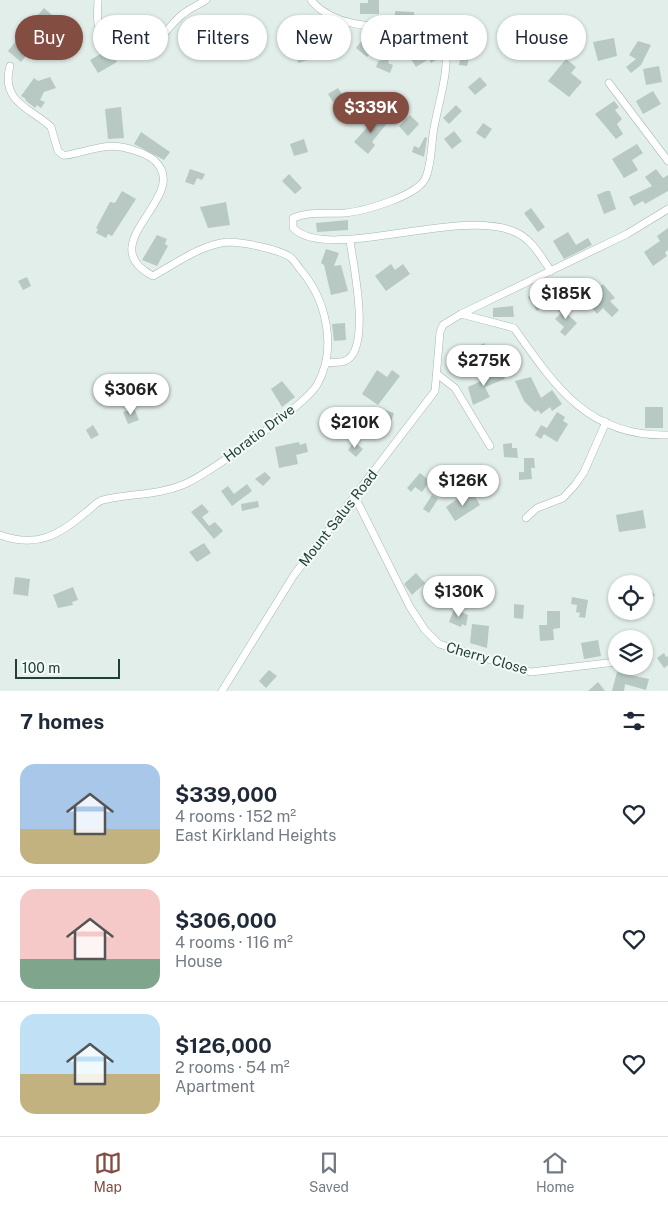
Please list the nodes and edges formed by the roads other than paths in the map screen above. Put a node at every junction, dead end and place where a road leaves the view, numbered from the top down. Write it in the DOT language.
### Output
graph roads {
  1 [pos="98,0"];
  2 [pos="206,0"];
  3 [pos="310,0"];
  4 [pos="10,66"];
  5 [pos="610,83"];
  6 [pos="668,161"];
  7 [pos="668,209"];
  8 [pos="350,240"];
  9 [pos="551,271"];
  10 [pos="461,314"];
  11 [pos="326,362"];
  12 [pos="437,374"];
  13 [pos="606,422"];
  14 [pos="668,435"];
  15 [pos="490,446"];
  16 [pos="355,497"];
  17 [pos="526,518"];
  18 [pos="0,535"];
  19 [pos="608,663"];
  20 [pos="222,691"];
  1 -- 2 [label="street"];
  3 -- 8 [label="street"];
  4 -- 11 [label="street, Horatio Drive"];
  5 -- 6 [label="street"];
  7 -- 9 [label="street, Mount Salus Road"];
  8 -- 9 [label="street"];
  8 -- 11 [label="street"];
  9 -- 10 [label="street, Mount Salus Road"];
  10 -- 12 [label="street, Mount Salus Road"];
  10 -- 13 [label="street"];
  11 -- 18 [label="street, Horatio Drive"];
  12 -- 15 [label="street"];
  12 -- 16 [label="street, Mount Salus Road"];
  13 -- 14 [label="street"];
  13 -- 17 [label="street"];
  16 -- 19 [label="street, Cherry Close"];
  16 -- 20 [label="street, Mount Salus Road"];
}
